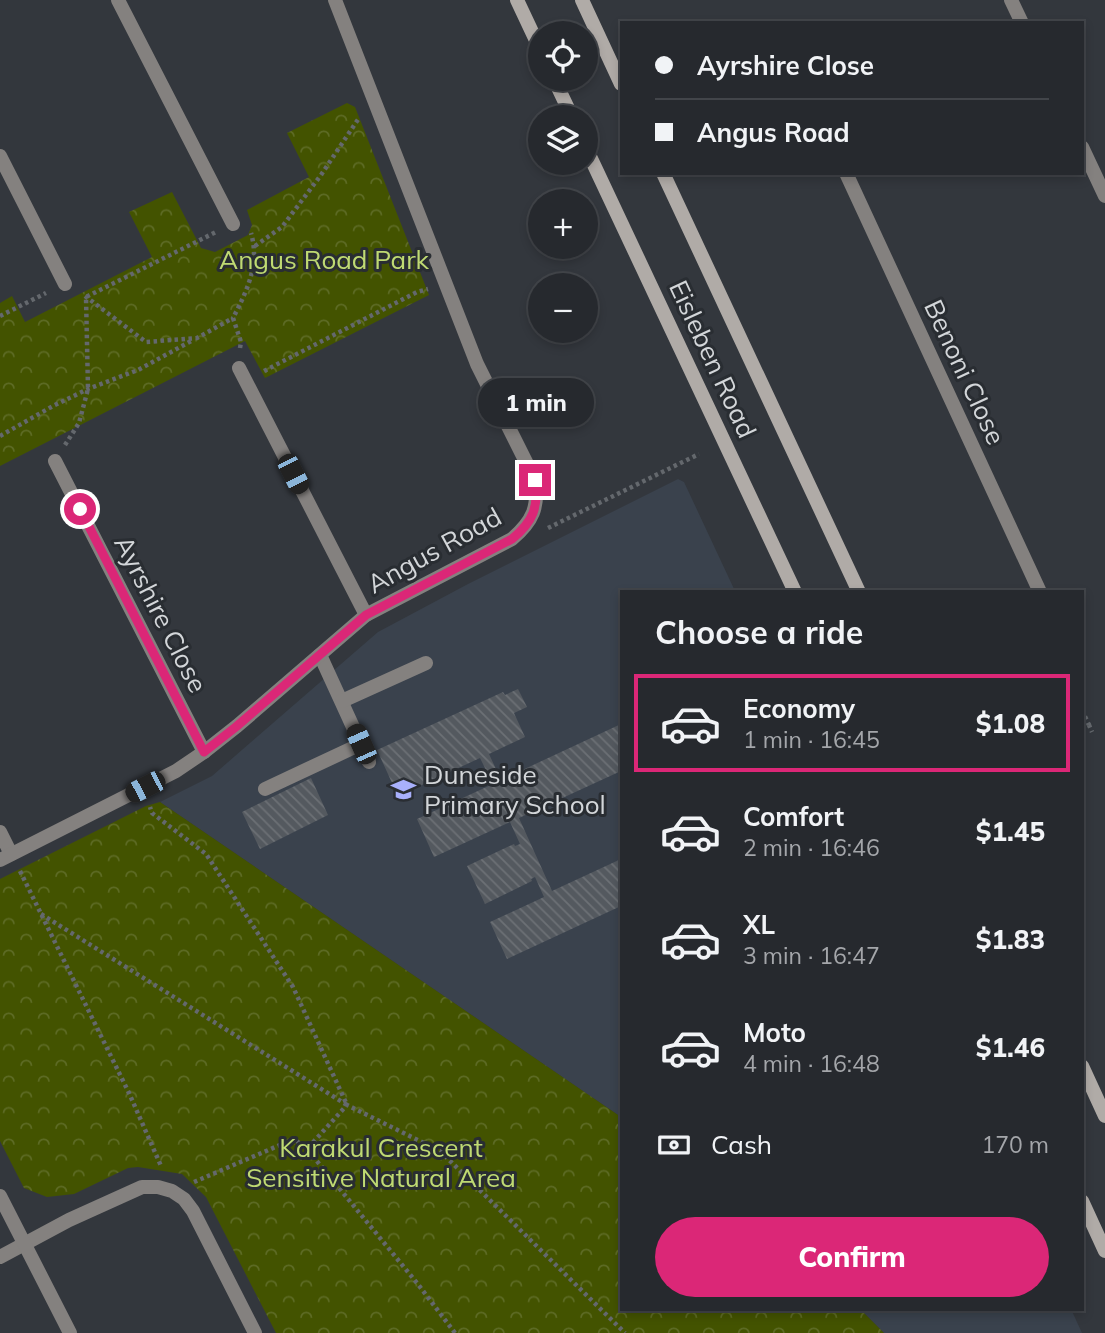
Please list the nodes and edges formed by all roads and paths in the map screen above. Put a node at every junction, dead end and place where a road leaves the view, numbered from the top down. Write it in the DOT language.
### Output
graph roads {
  1 [pos="118,0"];
  2 [pos="335,0"];
  3 [pos="517,0"];
  4 [pos="582,0"];
  5 [pos="1011,0"];
  6 [pos="1021,21"];
  7 [pos="528,23"];
  8 [pos="620,82"];
  9 [pos="377,109"];
  10 [pos="1084,151"];
  11 [pos="0,156"];
  12 [pos="598,173"];
  13 [pos="664,175"];
  14 [pos="847,175"];
  15 [pos="1105,196"];
  16 [pos="233,224"];
  17 [pos="255,246"];
  18 [pos="65,284"];
  19 [pos="446,285"];
  20 [pos="86,297"];
  21 [pos="0,316"];
  22 [pos="233,318"];
  23 [pos="197,338"];
  24 [pos="242,374"];
  25 [pos="88,389"];
  26 [pos="0,436"];
  27 [pos="699,454"];
  28 [pos="55,461"];
  29 [pos="548,528"];
  30 [pos="794,590"];
  31 [pos="858,590"];
  32 [pos="1039,590"];
  33 [pos="366,615"];
  34 [pos="320,655"];
  35 [pos="426,663"];
  36 [pos="342,701"];
  37 [pos="1084,714"];
  38 [pos="1089,725"];
  39 [pos="1084,727"];
  40 [pos="1092,732"];
  41 [pos="361,744"];
  42 [pos="204,752"];
  43 [pos="369,762"];
  44 [pos="145,787"];
  45 [pos="265,789"];
  46 [pos="0,832"];
  47 [pos="6,857"];
  48 [pos="41,914"];
  49 [pos="1084,1070"];
  50 [pos="347,1105"];
  51 [pos="1105,1116"];
  52 [pos="307,1149"];
  53 [pos="172,1191"];
  54 [pos="0,1196"];
  55 [pos="1084,1205"];
  56 [pos="25,1245"];
  57 [pos="1105,1251"];
  58 [pos="0,1257"];
  59 [pos="70,1333"];
  60 [pos="255,1333"];
  61 [pos="455,1333"];
  62 [pos="625,1333"];
  1 -- 16 [label="street"];
  2 -- 9 [label="street, Angus Road"];
  3 -- 7 [label="main road"];
  4 -- 8 [label="main road"];
  5 -- 6 [label="street"];
  9 -- 17 [label="path"];
  9 -- 19 [label="street, Angus Road"];
  10 -- 15 [label="street"];
  11 -- 18 [label="street"];
  12 -- 30 [label="main road, Eisleben Road"];
  13 -- 31 [label="main road, Eisleben Road"];
  14 -- 32 [label="street, Benoni Close"];
  16 -- 17 [label="path"];
  16 -- 20 [label="path"];
  17 -- 22 [label="path"];
  18 -- 20 [label="path"];
  18 -- 21 [label="path"];
  19 -- 24 [label="path"];
  19 -- 33 [label="street, Angus Road"];
  20 -- 23 [label="path"];
  20 -- 25 [label="path"];
  22 -- 23 [label="path"];
  22 -- 24 [label="path"];
  23 -- 25 [label="path"];
  24 -- 33 [label="street"];
  25 -- 26 [label="path"];
  25 -- 28 [label="path"];
  27 -- 29 [label="path"];
  28 -- 42 [label="street, Ayrshire Close"];
  33 -- 34 [label="street, Angus Road"];
  34 -- 36 [label="street"];
  34 -- 42 [label="street, Angus Road"];
  35 -- 36 [label="street"];
  36 -- 41 [label="street"];
  37 -- 38 [label="path"];
  38 -- 39 [label="path"];
  38 -- 40 [label="path"];
  41 -- 43 [label="street"];
  41 -- 45 [label="street"];
  42 -- 44 [label="street, Angus Road"];
  44 -- 47 [label="street, Angus Road"];
  44 -- 50 [label="path"];
  46 -- 47 [label="street"];
  47 -- 48 [label="path"];
  48 -- 50 [label="path"];
  48 -- 53 [label="path"];
  49 -- 51 [label="main road"];
  50 -- 52 [label="path"];
  50 -- 62 [label="path"];
  52 -- 53 [label="path"];
  52 -- 61 [label="path"];
  53 -- 56 [label="street"];
  53 -- 60 [label="street"];
  54 -- 56 [label="street"];
  55 -- 57 [label="main road"];
  56 -- 58 [label="street"];
  56 -- 59 [label="street"];
}
